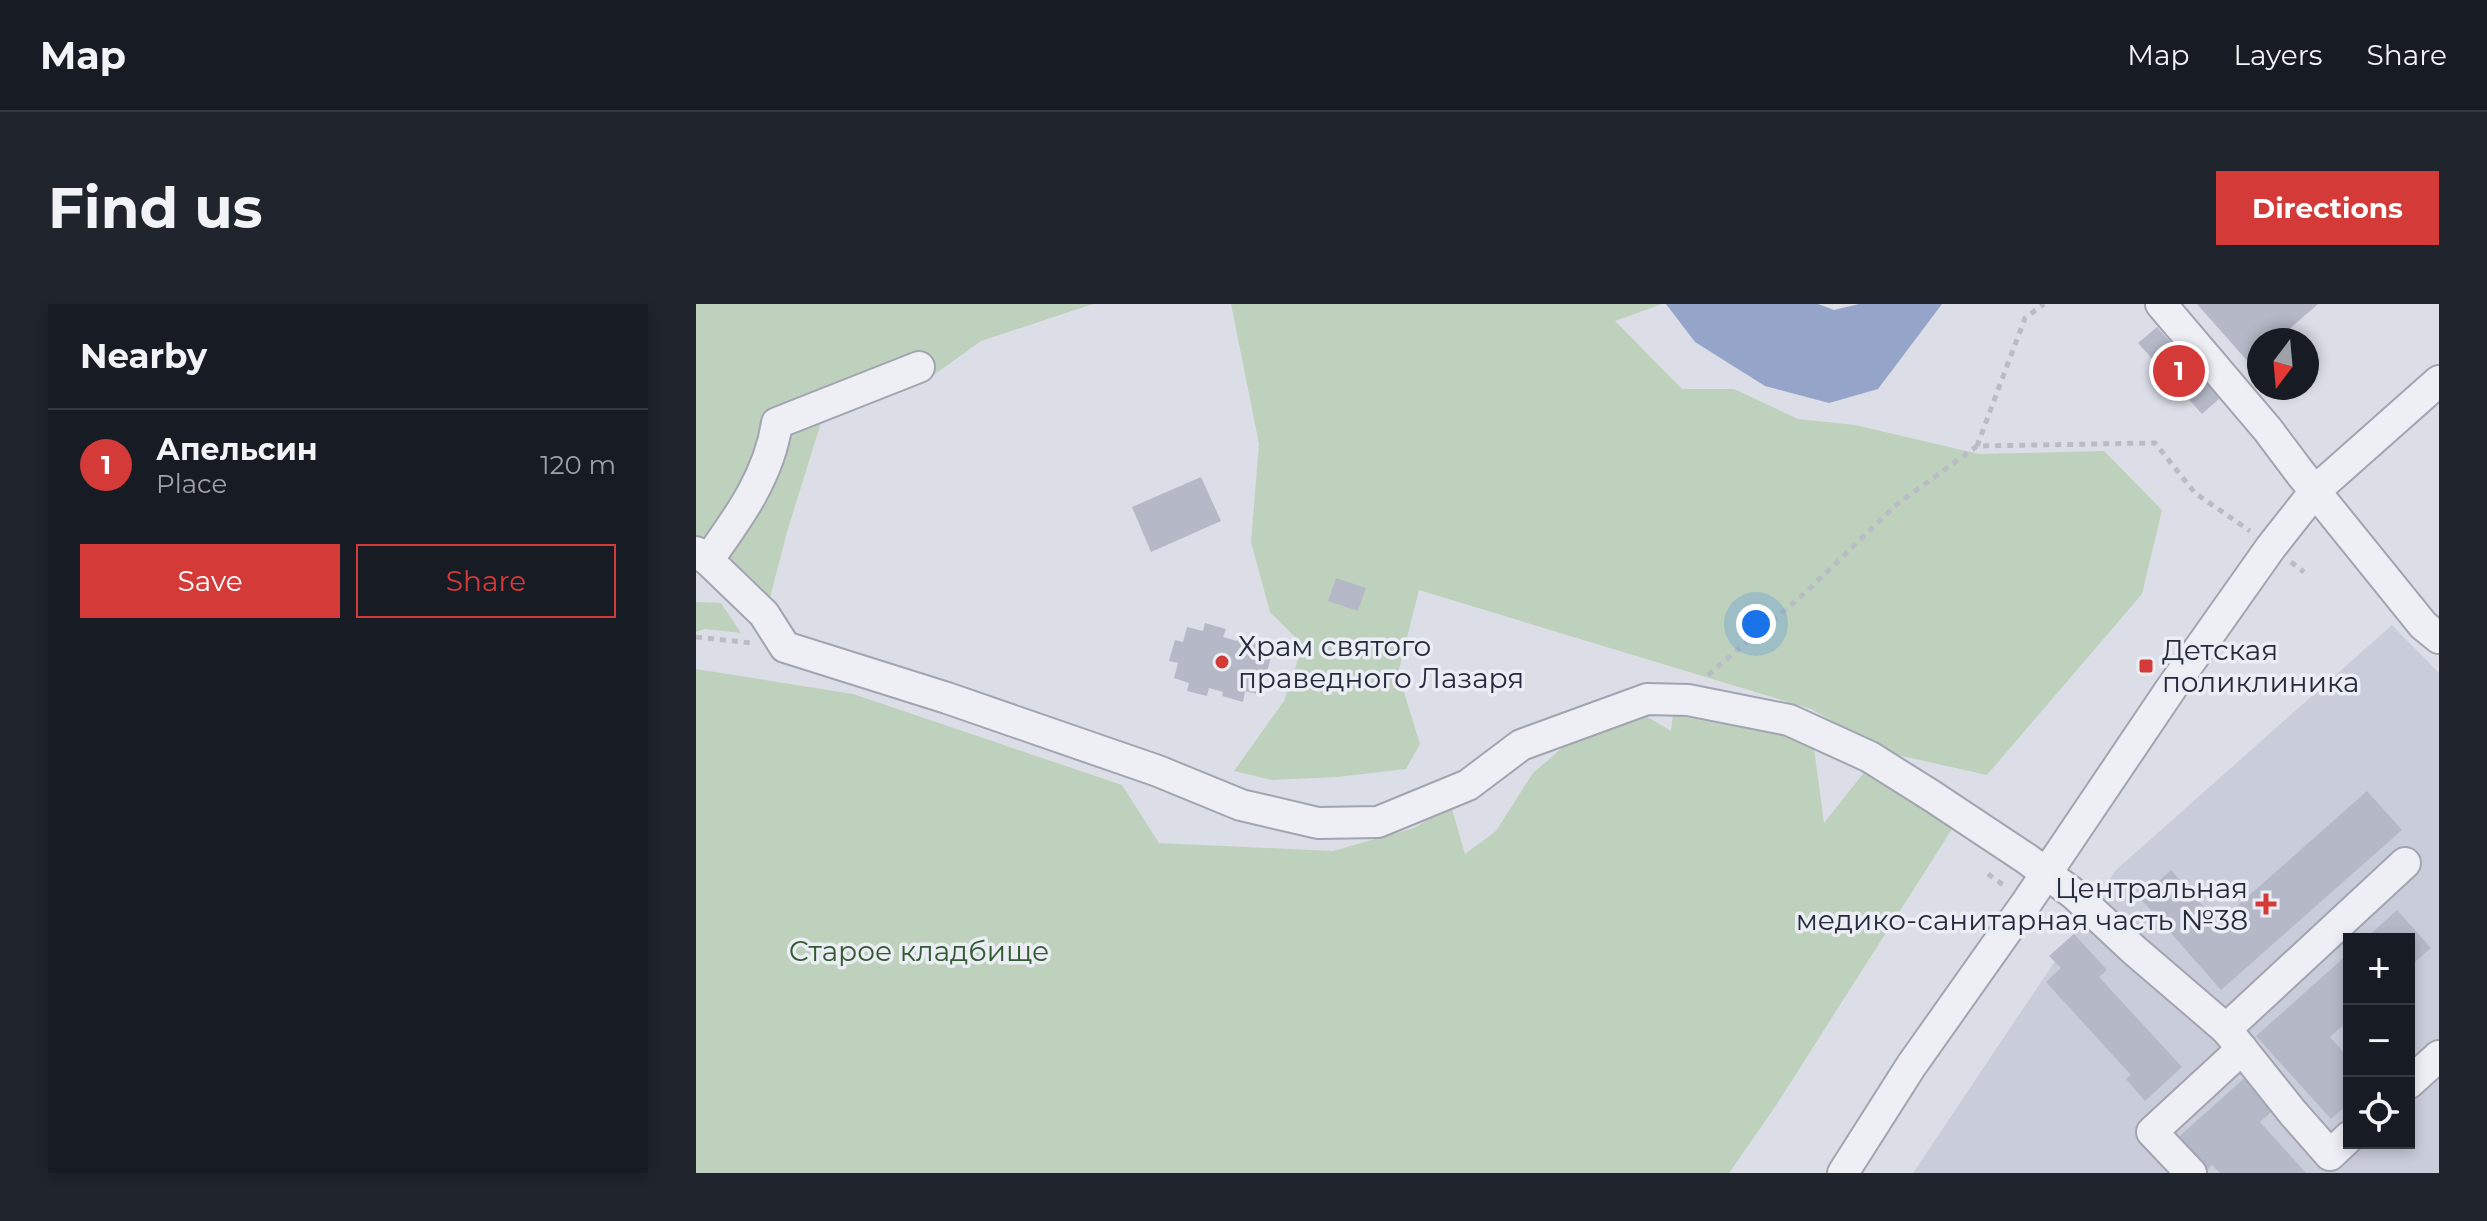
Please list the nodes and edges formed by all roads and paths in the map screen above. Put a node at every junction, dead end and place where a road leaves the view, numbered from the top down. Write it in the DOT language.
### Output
graph roads {
  1 [pos="2044,304"];
  2 [pos="2161,304"];
  3 [pos="919,367"];
  4 [pos="2439,381"];
  5 [pos="1977,446"];
  6 [pos="2316,490"];
  7 [pos="2235,519"];
  8 [pos="702,556"];
  9 [pos="696,637"];
  10 [pos="2439,638"];
  11 [pos="785,647"];
  12 [pos="1688,700"];
  13 [pos="2405,863"];
  14 [pos="2047,873"];
  15 [pos="1988,874"];
  16 [pos="2013,892"];
  17 [pos="2234,1039"];
  18 [pos="2439,1056"];
  19 [pos="2415,1078"];
  20 [pos="2343,1143"];
  21 [pos="1843,1173"];
  22 [pos="2191,1173"];
  1 -- 5 [label="path"];
  2 -- 6 [label="street"];
  3 -- 8 [label="street"];
  4 -- 6 [label="street"];
  5 -- 7 [label="path"];
  5 -- 12 [label="path"];
  6 -- 10 [label="street"];
  6 -- 14 [label="street"];
  8 -- 11 [label="street"];
  9 -- 11 [label="path"];
  11 -- 12 [label="street"];
  12 -- 14 [label="street"];
  13 -- 17 [label="street"];
  14 -- 17 [label="street"];
  14 -- 21 [label="street"];
  15 -- 16 [label="path"];
  17 -- 20 [label="street"];
  17 -- 22 [label="street"];
  18 -- 19 [label="street"];
}
